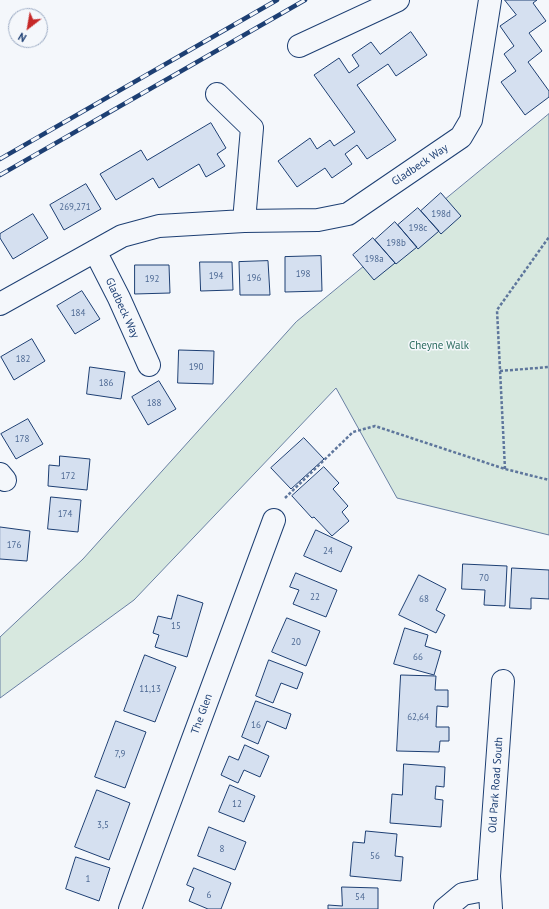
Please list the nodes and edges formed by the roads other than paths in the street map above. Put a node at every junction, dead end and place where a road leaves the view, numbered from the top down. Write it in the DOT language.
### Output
graph roads {
  1 [pos="398,0"];
  2 [pos="490,0"];
  3 [pos="299,46"];
  4 [pos="217,94"];
  5 [pos="244,221"];
  6 [pos="94,251"];
  7 [pos="0,304"];
  8 [pos="149,366"];
  9 [pos="274,520"];
  10 [pos="503,682"];
  11 [pos="490,899"];
  12 [pos="130,909"];
  13 [pos="445,909"];
  1 -- 3 [label="street"];
  2 -- 5 [label="street, Gladbeck Way"];
  4 -- 5 [label="street"];
  5 -- 6 [label="street, Gladbeck Way"];
  6 -- 7 [label="street, Gladbeck Way"];
  6 -- 8 [label="street, Gladbeck Way"];
  9 -- 12 [label="street, The Glen"];
  10 -- 11 [label="street, Old Park Road South"];
  11 -- 13 [label="street, Old Park Road South"];
}
